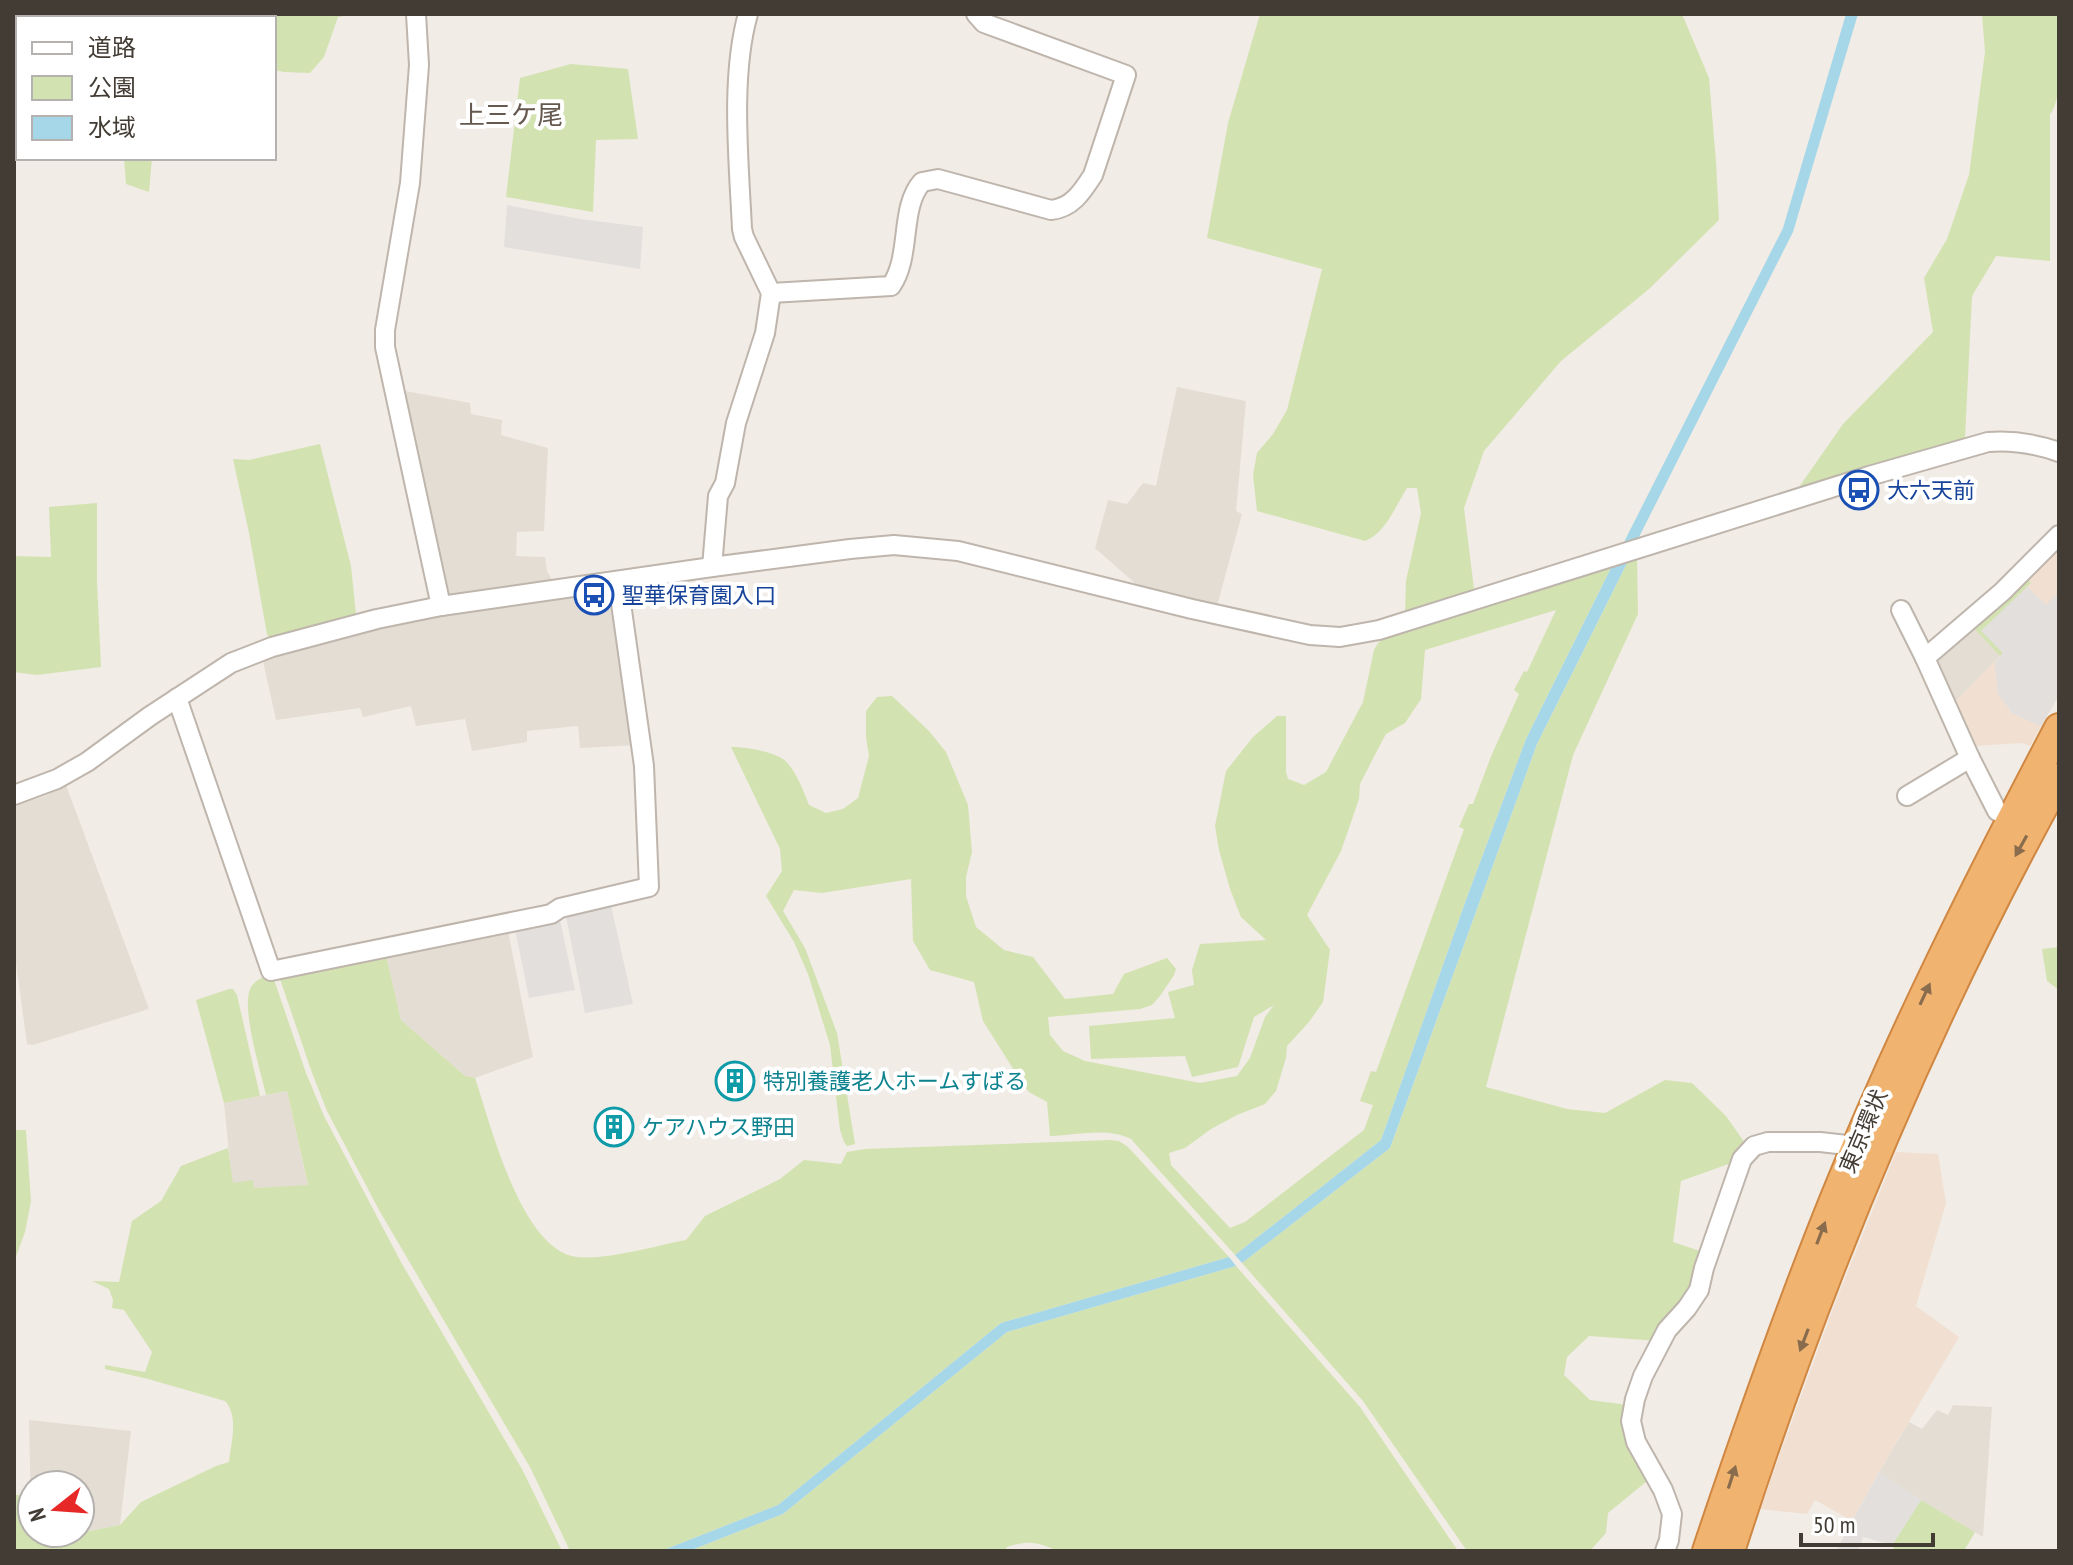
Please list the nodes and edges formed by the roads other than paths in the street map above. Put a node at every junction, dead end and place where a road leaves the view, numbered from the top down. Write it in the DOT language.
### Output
graph roads {
  1 [pos="416,14"];
  2 [pos="748,14"];
  3 [pos="976,14"];
  4 [pos="771,293"];
  5 [pos="2059,452"];
  6 [pos="2059,535"];
  7 [pos="712,567"];
  8 [pos="618,582"];
  9 [pos="441,606"];
  10 [pos="1901,610"];
  11 [pos="1925,658"];
  12 [pos="177,698"];
  13 [pos="2059,728"];
  14 [pos="1970,758"];
  15 [pos="2059,778"];
  16 [pos="14,795"];
  17 [pos="1907,796"];
  18 [pos="2011,819"];
  19 [pos="1868,1148"];
  20 [pos="1665,1551"];
  21 [pos="1707,1551"];
  22 [pos="1730,1551"];
  1 -- 9 [label="street"];
  2 -- 4 [label="street"];
  3 -- 4 [label="street"];
  4 -- 7 [label="street"];
  5 -- 7 [label="street"];
  6 -- 11 [label="street"];
  7 -- 8 [label="street"];
  8 -- 9 [label="street"];
  8 -- 12 [label="street"];
  9 -- 12 [label="street"];
  10 -- 11 [label="street"];
  11 -- 14 [label="street"];
  12 -- 16 [label="street"];
  13 -- 18 [label="highway, 東京環状"];
  14 -- 17 [label="street"];
  14 -- 18 [label="street"];
  15 -- 19 [label="highway, 東京環状, one-way"];
  19 -- 18 [label="highway, 東京環状, one-way"];
  19 -- 20 [label="street"];
  21 -- 19 [label="highway, 東京環状, one-way"];
  19 -- 22 [label="highway, 東京環状, one-way"];
}
